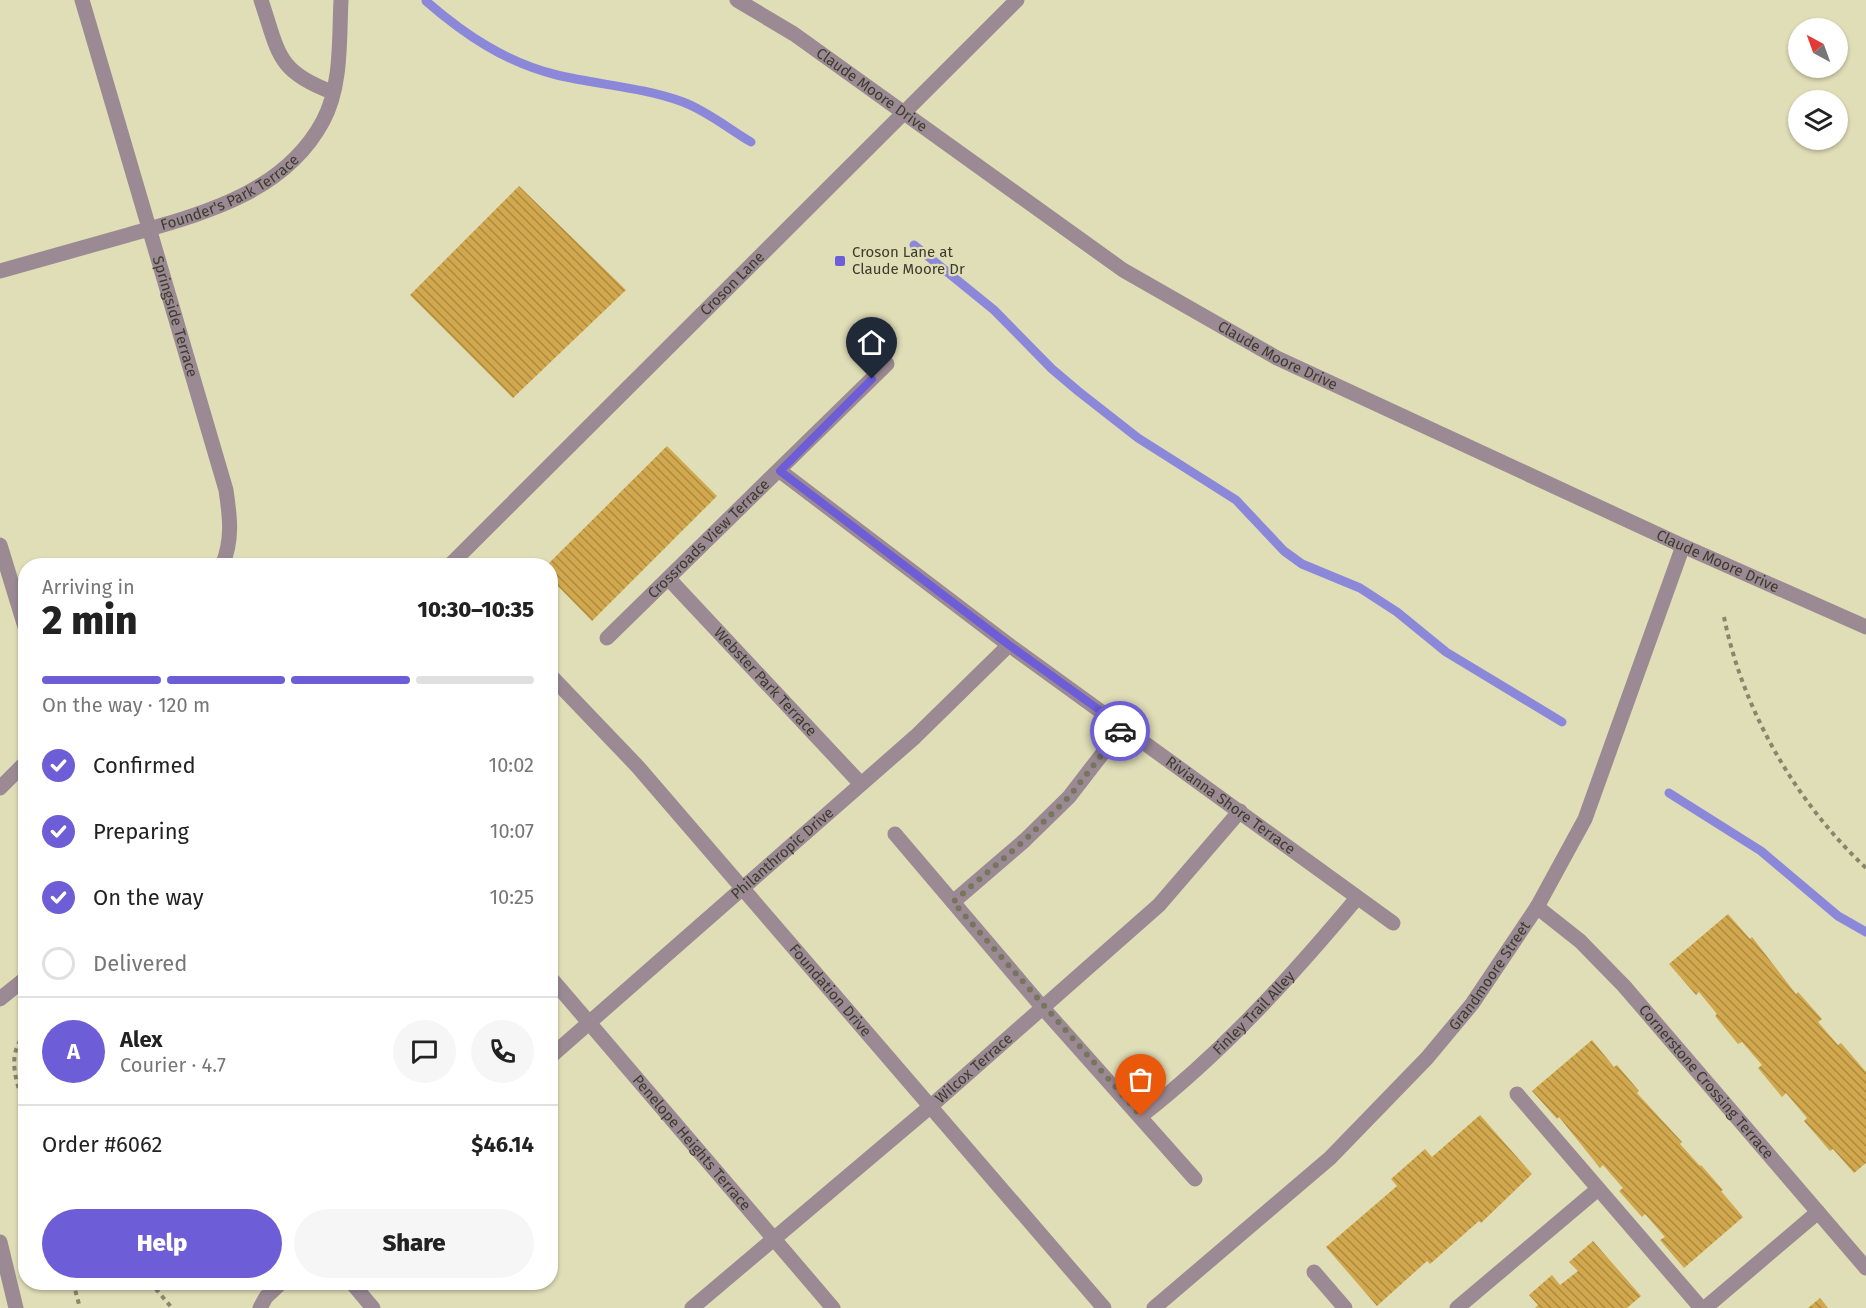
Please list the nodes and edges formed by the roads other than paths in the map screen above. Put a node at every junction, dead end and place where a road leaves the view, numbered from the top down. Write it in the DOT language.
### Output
graph roads {
  1 [pos="82,0"];
  2 [pos="261,0"];
  3 [pos="341,0"];
  4 [pos="737,0"];
  5 [pos="1017,0"];
  6 [pos="333,93"];
  7 [pos="904,112"];
  8 [pos="149,229"];
  9 [pos="0,271"];
  10 [pos="887,364"];
  11 [pos="780,471"];
  12 [pos="0,545"];
  13 [pos="1683,546"];
  14 [pos="226,558"];
  15 [pos="457,558"];
  16 [pos="669,579"];
  17 [pos="18,604"];
  18 [pos="1866,627"];
  19 [pos="608,638"];
  20 [pos="1009,645"];
  21 [pos="558,683"];
  22 [pos="1123,727"];
  23 [pos="18,770"];
  24 [pos="861,784"];
  25 [pos="0,788"];
  26 [pos="1240,811"];
  27 [pos="895,834"];
  28 [pos="742,888"];
  29 [pos="1357,898"];
  30 [pos="953,902"];
  31 [pos="1537,907"];
  32 [pos="1393,923"];
  33 [pos="18,984"];
  34 [pos="558,986"];
  35 [pos="0,999"];
  36 [pos="1043,1008"];
  37 [pos="590,1023"];
  38 [pos="558,1050"];
  39 [pos="1517,1094"];
  40 [pos="931,1106"];
  41 [pos="1141,1116"];
  42 [pos="1195,1179"];
  43 [pos="1598,1189"];
  44 [pos="1818,1212"];
  45 [pos="774,1238"];
  46 [pos="0,1242"];
  47 [pos="1866,1268"];
  48 [pos="1314,1272"];
  49 [pos="274,1290"];
  50 [pos="358,1290"];
  51 [pos="16,1308"];
  52 [pos="260,1308"];
  53 [pos="373,1308"];
  54 [pos="692,1308"];
  55 [pos="833,1308"];
  56 [pos="1104,1308"];
  57 [pos="1154,1308"];
  58 [pos="1345,1308"];
  59 [pos="1457,1308"];
  60 [pos="1703,1308"];
  1 -- 8 [label="street, Springside Terrace"];
  2 -- 6 [label="street"];
  3 -- 6 [label="street, Founder's Park Terrace"];
  4 -- 7 [label="street, Claude Moore Drive"];
  5 -- 7 [label="street, Croson Lane"];
  6 -- 8 [label="street, Founder's Park Terrace"];
  7 -- 13 [label="street, Claude Moore Drive"];
  7 -- 15 [label="street, Croson Lane"];
  8 -- 9 [label="street, Founder's Park Terrace"];
  8 -- 14 [label="street, Springside Terrace"];
  10 -- 11 [label="street, Crossroads View Terrace"];
  11 -- 16 [label="street, Crossroads View Terrace"];
  11 -- 20 [label="street, Rivianna Shore Terrace"];
  12 -- 17 [label="street"];
  13 -- 18 [label="street, Claude Moore Drive"];
  13 -- 31 [label="street, Grandmoore Street"];
  16 -- 19 [label="street, Crossroads View Terrace"];
  16 -- 24 [label="street, Webster Park Terrace"];
  20 -- 22 [label="street, Rivianna Shore Terrace"];
  20 -- 24 [label="street, Philanthropic Drive"];
  21 -- 28 [label="street, Foundation Drive"];
  22 -- 26 [label="street, Rivianna Shore Terrace"];
  22 -- 30 [label="street"];
  23 -- 25 [label="street"];
  24 -- 28 [label="street, Philanthropic Drive"];
  26 -- 29 [label="street, Rivianna Shore Terrace"];
  26 -- 36 [label="street, Wilcox Terrace"];
  27 -- 30 [label="street"];
  28 -- 37 [label="street, Philanthropic Drive"];
  28 -- 40 [label="street, Foundation Drive"];
  29 -- 32 [label="street, Rivianna Shore Terrace"];
  29 -- 41 [label="street, Finley Trail Alley"];
  30 -- 36 [label="street"];
  31 -- 44 [label="street, Cornerstone Crossing Terrace"];
  31 -- 57 [label="street, Grandmoore Street"];
  33 -- 35 [label="street"];
  34 -- 37 [label="street, Penelope Heights Terrace"];
  36 -- 40 [label="street, Wilcox Terrace"];
  36 -- 41 [label="street"];
  37 -- 38 [label="street, Philanthropic Drive"];
  37 -- 45 [label="street, Penelope Heights Terrace"];
  39 -- 43 [label="street"];
  40 -- 45 [label="street, Wilcox Terrace"];
  40 -- 56 [label="street, Foundation Drive"];
  41 -- 42 [label="street"];
  43 -- 59 [label="street"];
  43 -- 60 [label="street"];
  44 -- 47 [label="street, Cornerstone Crossing Terrace"];
  44 -- 60 [label="street"];
  45 -- 54 [label="street, Wilcox Terrace"];
  45 -- 55 [label="street, Penelope Heights Terrace"];
  46 -- 51 [label="street"];
  48 -- 58 [label="street"];
  49 -- 52 [label="street"];
  50 -- 53 [label="street"];
}
